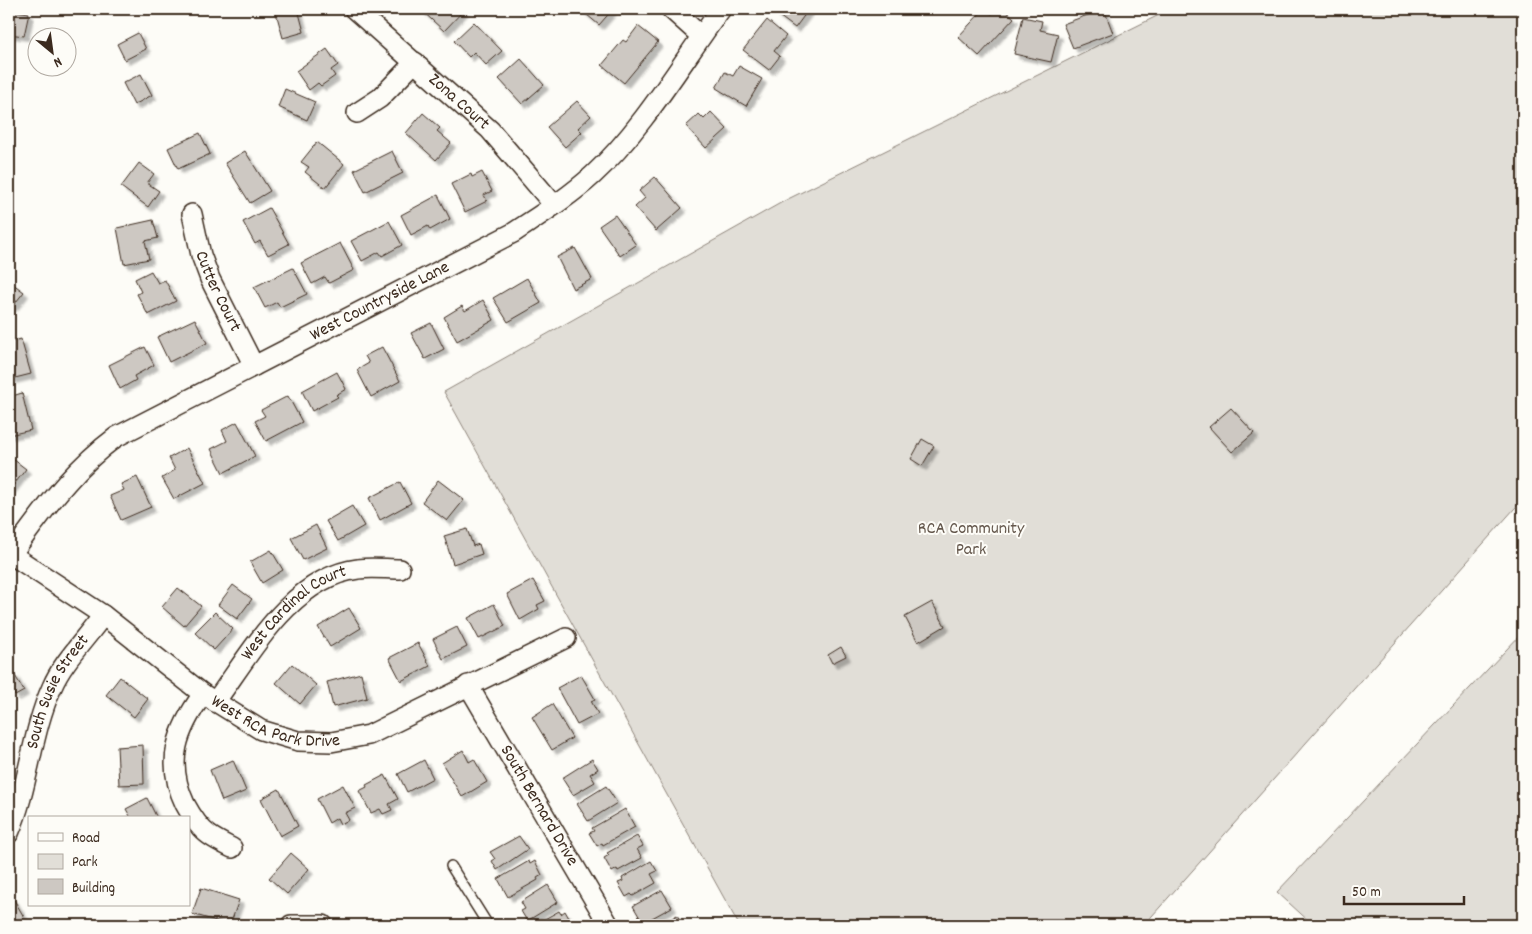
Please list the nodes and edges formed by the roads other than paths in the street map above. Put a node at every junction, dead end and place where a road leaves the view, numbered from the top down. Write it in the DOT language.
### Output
graph roads {
  1 [pos="354,9"];
  2 [pos="671,9"];
  3 [pos="721,9"];
  4 [pos="701,36"];
  5 [pos="415,62"];
  6 [pos="357,113"];
  7 [pos="554,205"];
  8 [pos="192,214"];
  9 [pos="254,366"];
  10 [pos="9,555"];
  11 [pos="400,570"];
  12 [pos="103,615"];
  13 [pos="566,638"];
  14 [pos="468,685"];
  15 [pos="209,698"];
  16 [pos="9,833"];
  17 [pos="232,848"];
  18 [pos="452,866"];
  19 [pos="291,925"];
  20 [pos="323,925"];
  21 [pos="488,925"];
  22 [pos="609,925"];
  1 -- 5 [label="street, Zona Court"];
  2 -- 4 [label="street"];
  3 -- 4 [label="street, West Countryside Lane"];
  4 -- 7 [label="street, West Countryside Lane"];
  5 -- 6 [label="street"];
  5 -- 7 [label="street, Zona Court"];
  7 -- 9 [label="street, West Countryside Lane"];
  8 -- 9 [label="street, Cutter Court"];
  9 -- 10 [label="street, West Countryside Lane"];
  10 -- 12 [label="street, West RCA Park Drive"];
  11 -- 15 [label="street, West Cardinal Court"];
  12 -- 15 [label="street, West RCA Park Drive"];
  12 -- 16 [label="street, South Susie Street"];
  13 -- 14 [label="street, West RCA Park Drive"];
  14 -- 15 [label="street, West RCA Park Drive"];
  14 -- 22 [label="street, South Bernard Drive"];
  15 -- 17 [label="street, West Cardinal Court"];
  18 -- 21 [label="lane"];
  19 -- 20 [label="street"];
}
